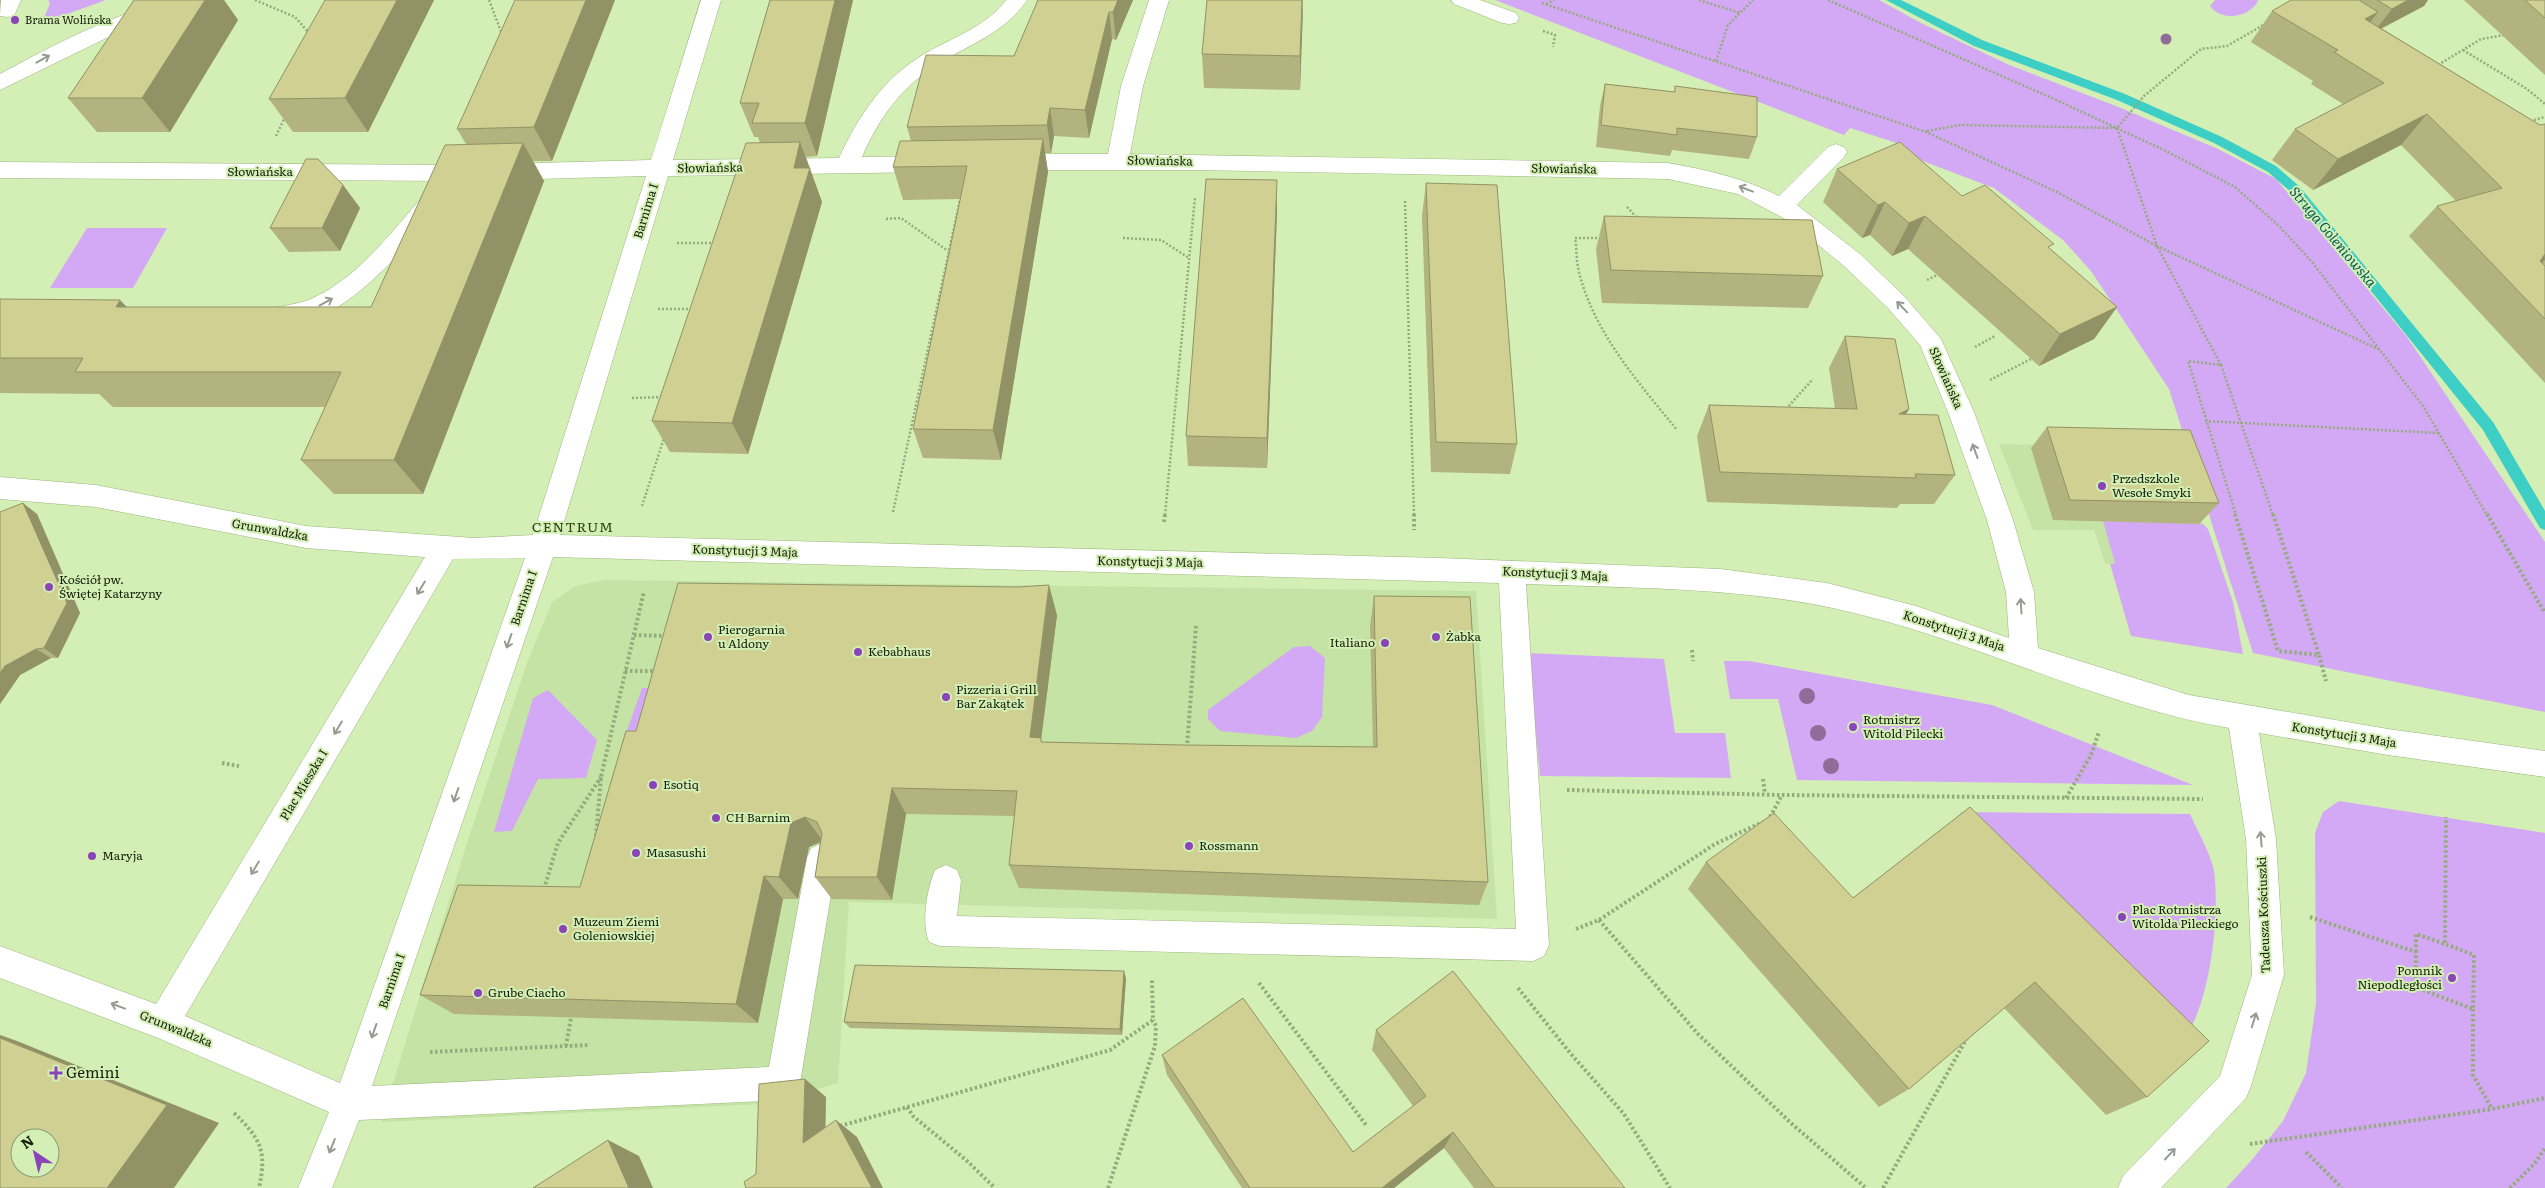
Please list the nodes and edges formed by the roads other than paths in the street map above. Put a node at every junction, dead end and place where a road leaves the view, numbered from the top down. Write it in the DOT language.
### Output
graph roads {
  1 [pos="190,0"];
  2 [pos="711,0"];
  3 [pos="1017,0"];
  4 [pos="1159,0"];
  5 [pos="1462,0"];
  6 [pos="1509,18"];
  7 [pos="0,83"];
  8 [pos="1836,152"];
  9 [pos="1118,161"];
  10 [pos="950,163"];
  11 [pos="987,163"];
  12 [pos="847,165"];
  13 [pos="659,168"];
  14 [pos="0,170"];
  15 [pos="457,173"];
  16 [pos="1783,206"];
  17 [pos="263,316"];
  18 [pos="0,488"];
  19 [pos="446,546"];
  20 [pos="542,546"];
  21 [pos="1512,572"];
  22 [pos="2024,654"];
  23 [pos="2242,719"];
  24 [pos="2545,764"];
  25 [pos="822,858"];
  26 [pos="946,880"];
  27 [pos="0,962"];
  28 [pos="163,1023"];
  29 [pos="349,1104"];
  30 [pos="315,1188"];
  31 [pos="2135,1188"];
  7 -- 1 [label="street, one-way"];
  2 -- 13 [label="street, Barnima I"];
  3 -- 12 [label="street"];
  4 -- 9 [label="street"];
  5 -- 6 [label="street"];
  8 -- 16 [label="street"];
  9 -- 11 [label="street, Słowiańska"];
  16 -- 9 [label="street, Słowiańska, one-way"];
  10 -- 12 [label="street, Słowiańska"];
  12 -- 13 [label="street, Słowiańska"];
  13 -- 15 [label="street, Słowiańska"];
  13 -- 20 [label="street, Barnima I"];
  14 -- 15 [label="street, Słowiańska"];
  17 -- 15 [label="street, one-way"];
  22 -- 16 [label="street, Słowiańska, one-way"];
  18 -- 19 [label="street, Grunwaldzka"];
  19 -- 20 [label="street, Grunwaldzka"];
  19 -- 28 [label="street, Plac Mieszka I, one-way"];
  20 -- 21 [label="street, Konstytucji 3 Maja"];
  20 -- 29 [label="street, Barnima I, one-way"];
  21 -- 22 [label="street, Konstytucji 3 Maja"];
  21 -- 26 [label="street"];
  22 -- 23 [label="street, Konstytucji 3 Maja"];
  23 -- 24 [label="street, Konstytucji 3 Maja"];
  31 -- 23 [label="street, Tadeusza Kościuszki, one-way"];
  25 -- 29 [label="street"];
  28 -- 27 [label="street, Grunwaldzka, one-way"];
  28 -- 29 [label="street, Grunwaldzka"];
  29 -- 30 [label="street, Barnima I, one-way"];
}
